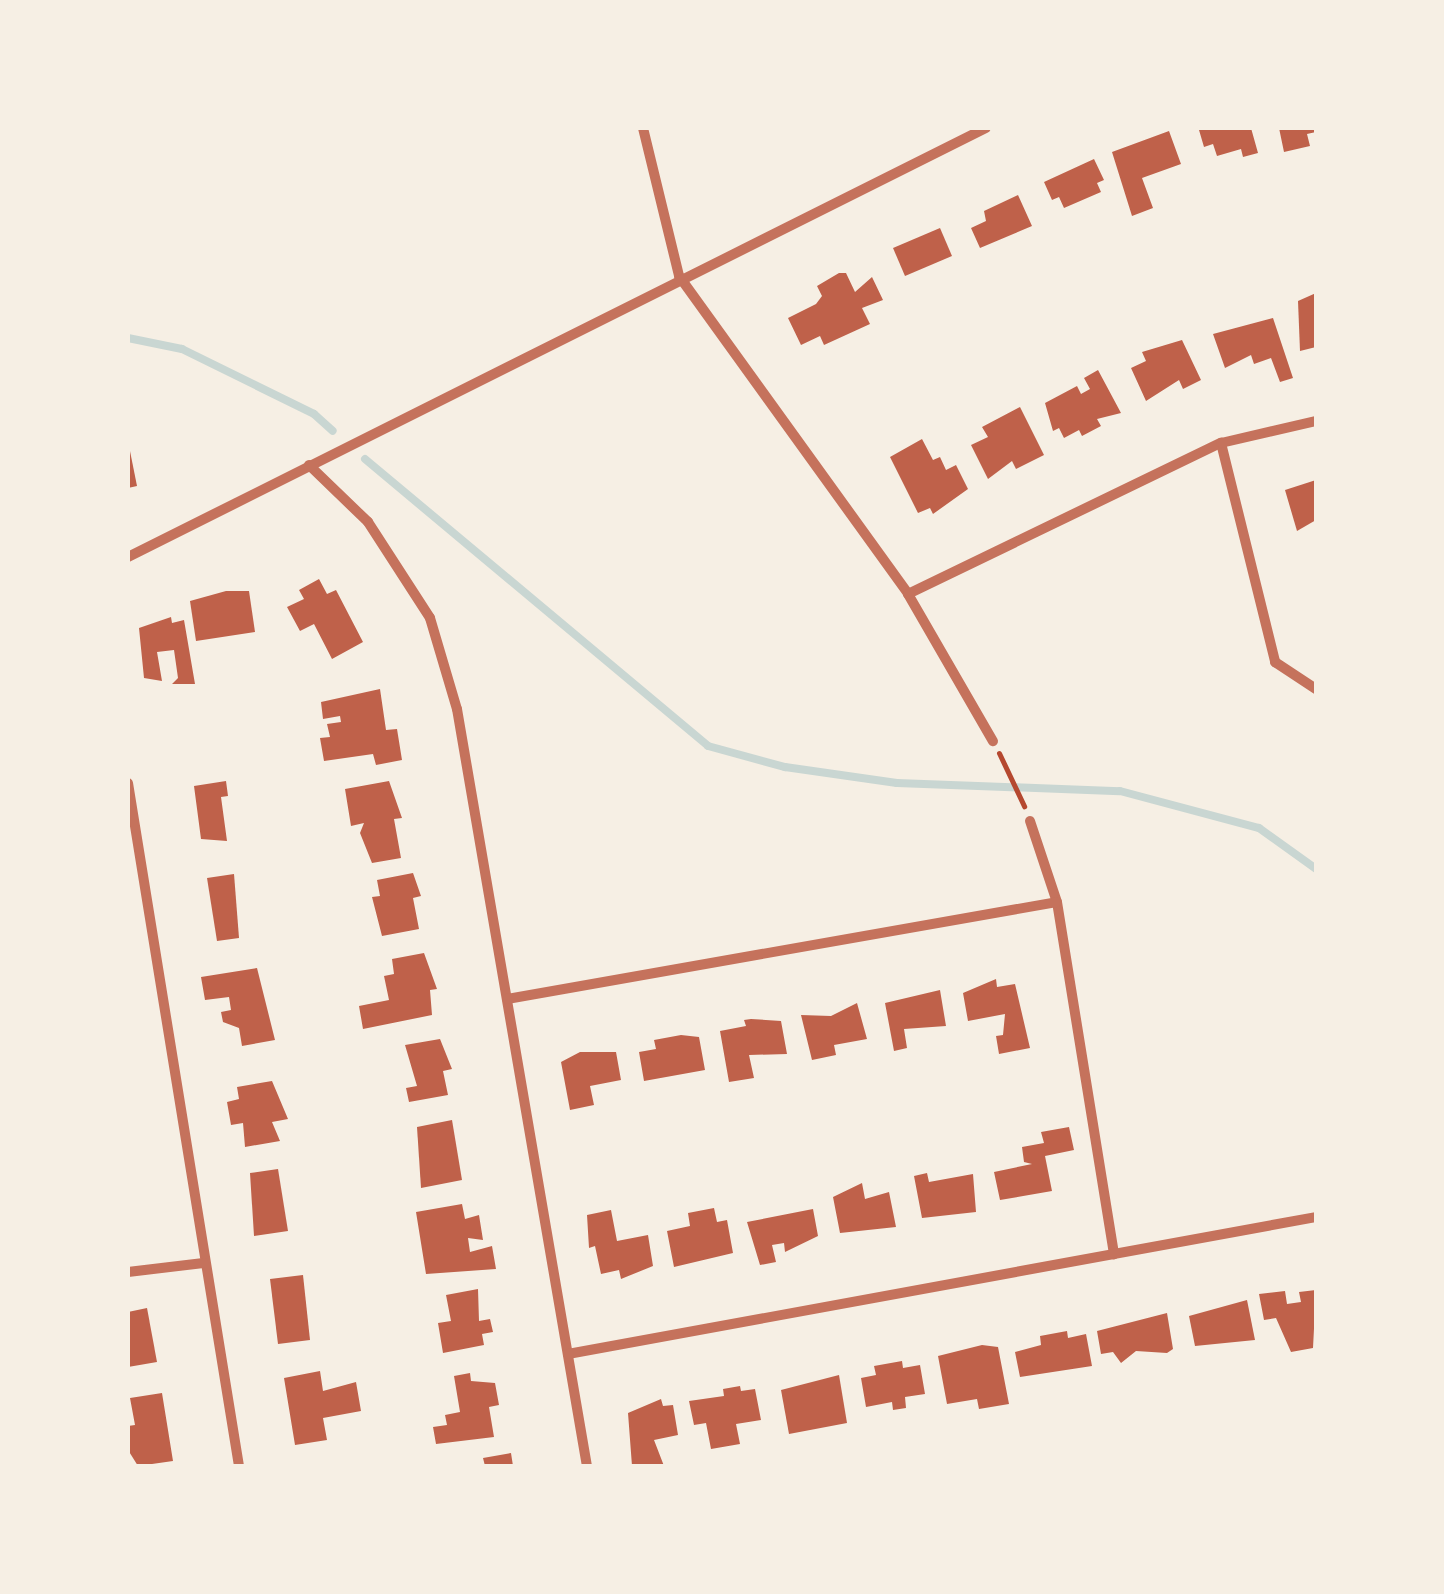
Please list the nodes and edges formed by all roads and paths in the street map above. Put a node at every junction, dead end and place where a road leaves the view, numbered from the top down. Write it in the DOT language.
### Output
graph roads {
  1 [pos="643,128"];
  2 [pos="986,128"];
  3 [pos="679,276"];
  4 [pos="1316,422"];
  5 [pos="1221,443"];
  6 [pos="309,465"];
  7 [pos="128,558"];
  8 [pos="908,594"];
  9 [pos="1316,688"];
  10 [pos="993,741"];
  11 [pos="1006,766"];
  12 [pos="128,783"];
  13 [pos="1020,795"];
  14 [pos="1030,821"];
  15 [pos="1058,902"];
  16 [pos="507,999"];
  17 [pos="1316,1217"];
  18 [pos="1114,1254"];
  19 [pos="204,1262"];
  20 [pos="128,1272"];
  21 [pos="568,1354"];
  22 [pos="239,1466"];
  23 [pos="587,1466"];
  1 -- 3 [label="street"];
  2 -- 3 [label="street"];
  3 -- 6 [label="street"];
  3 -- 8 [label="street"];
  4 -- 5 [label="street"];
  5 -- 8 [label="street"];
  5 -- 9 [label="street"];
  6 -- 7 [label="street"];
  6 -- 16 [label="street"];
  8 -- 10 [label="street"];
  11 -- 13 [label="path"];
  12 -- 19 [label="street"];
  14 -- 15 [label="street"];
  15 -- 16 [label="street"];
  15 -- 18 [label="street"];
  16 -- 21 [label="street"];
  17 -- 18 [label="street"];
  18 -- 21 [label="street"];
  19 -- 20 [label="street"];
  19 -- 22 [label="street"];
  21 -- 23 [label="street"];
}
